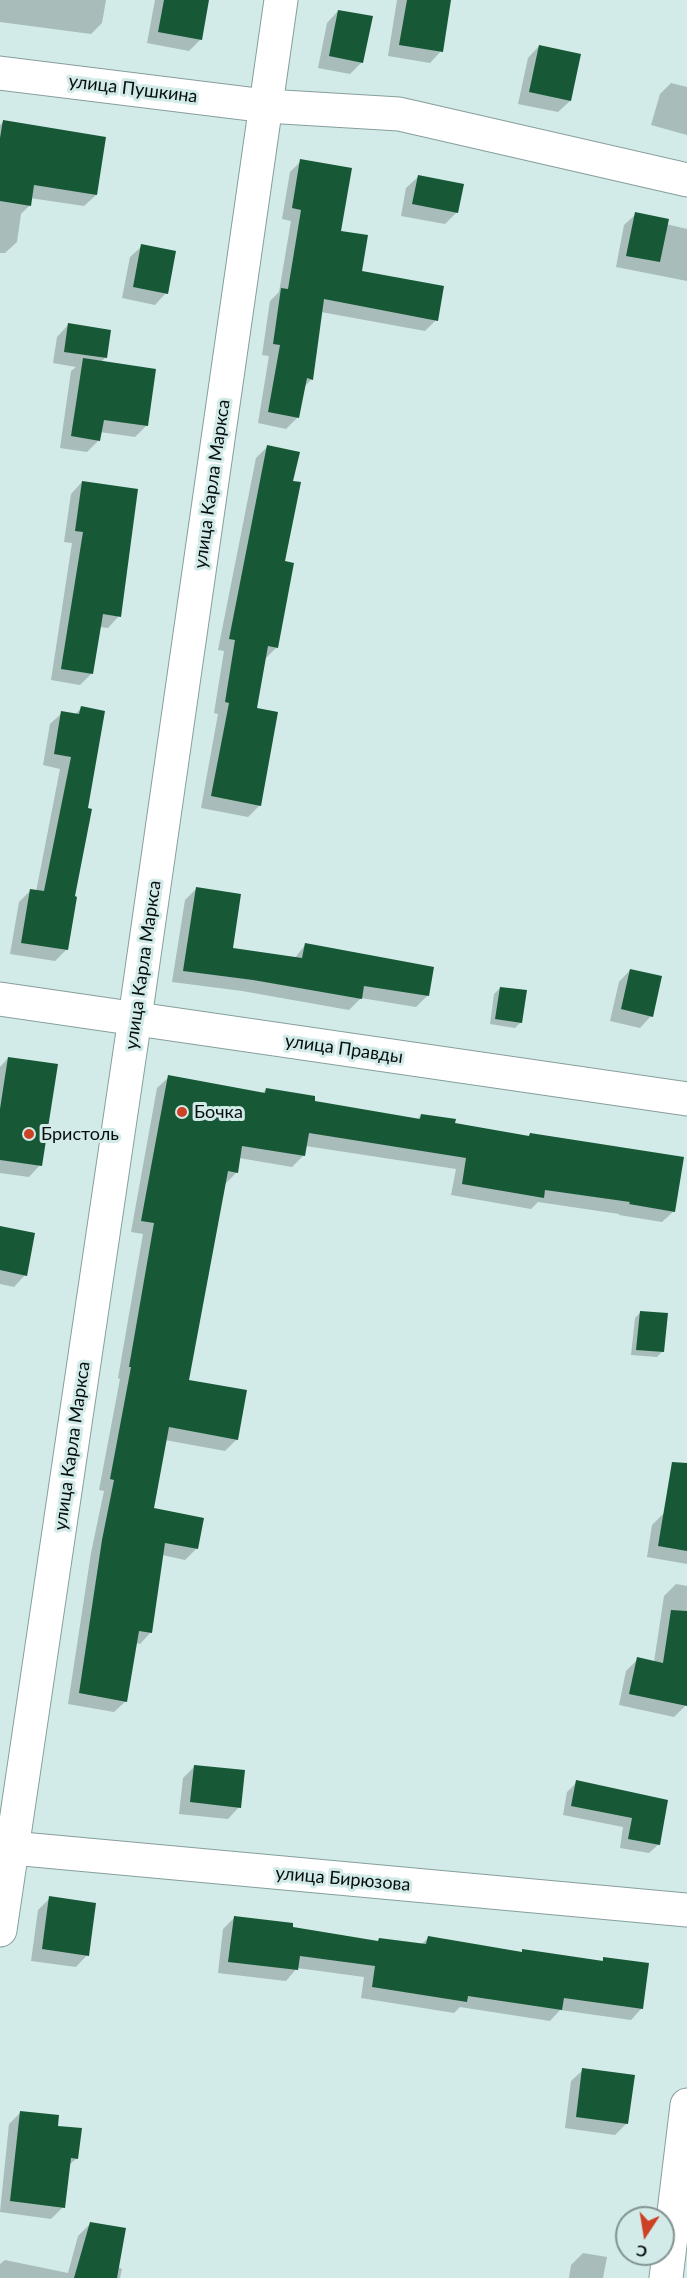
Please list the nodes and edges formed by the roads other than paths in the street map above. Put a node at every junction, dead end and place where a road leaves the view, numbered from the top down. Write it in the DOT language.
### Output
graph roads {
  1 [pos="281,0"];
  2 [pos="0,73"];
  3 [pos="266,106"];
  4 [pos="687,180"];
  5 [pos="0,999"];
  6 [pos="135,1018"];
  7 [pos="687,1100"];
  8 [pos="6,1848"];
  9 [pos="687,1910"];
  10 [pos="0,1930"];
  11 [pos="687,2105"];
  12 [pos="666,2278"];
  1 -- 3 [label="main road, улица Карла Маркса"];
  2 -- 3 [label="main road, улица Пушкина"];
  3 -- 4 [label="main road, улица Пушкина"];
  3 -- 6 [label="main road, улица Карла Маркса"];
  5 -- 6 [label="main road, улица Правды"];
  6 -- 7 [label="main road, улица Правды"];
  6 -- 8 [label="main road, улица Карла Маркса"];
  8 -- 9 [label="main road, улица Бирюзова"];
  8 -- 10 [label="main road, улица Карла Маркса"];
  11 -- 12 [label="main road"];
}
